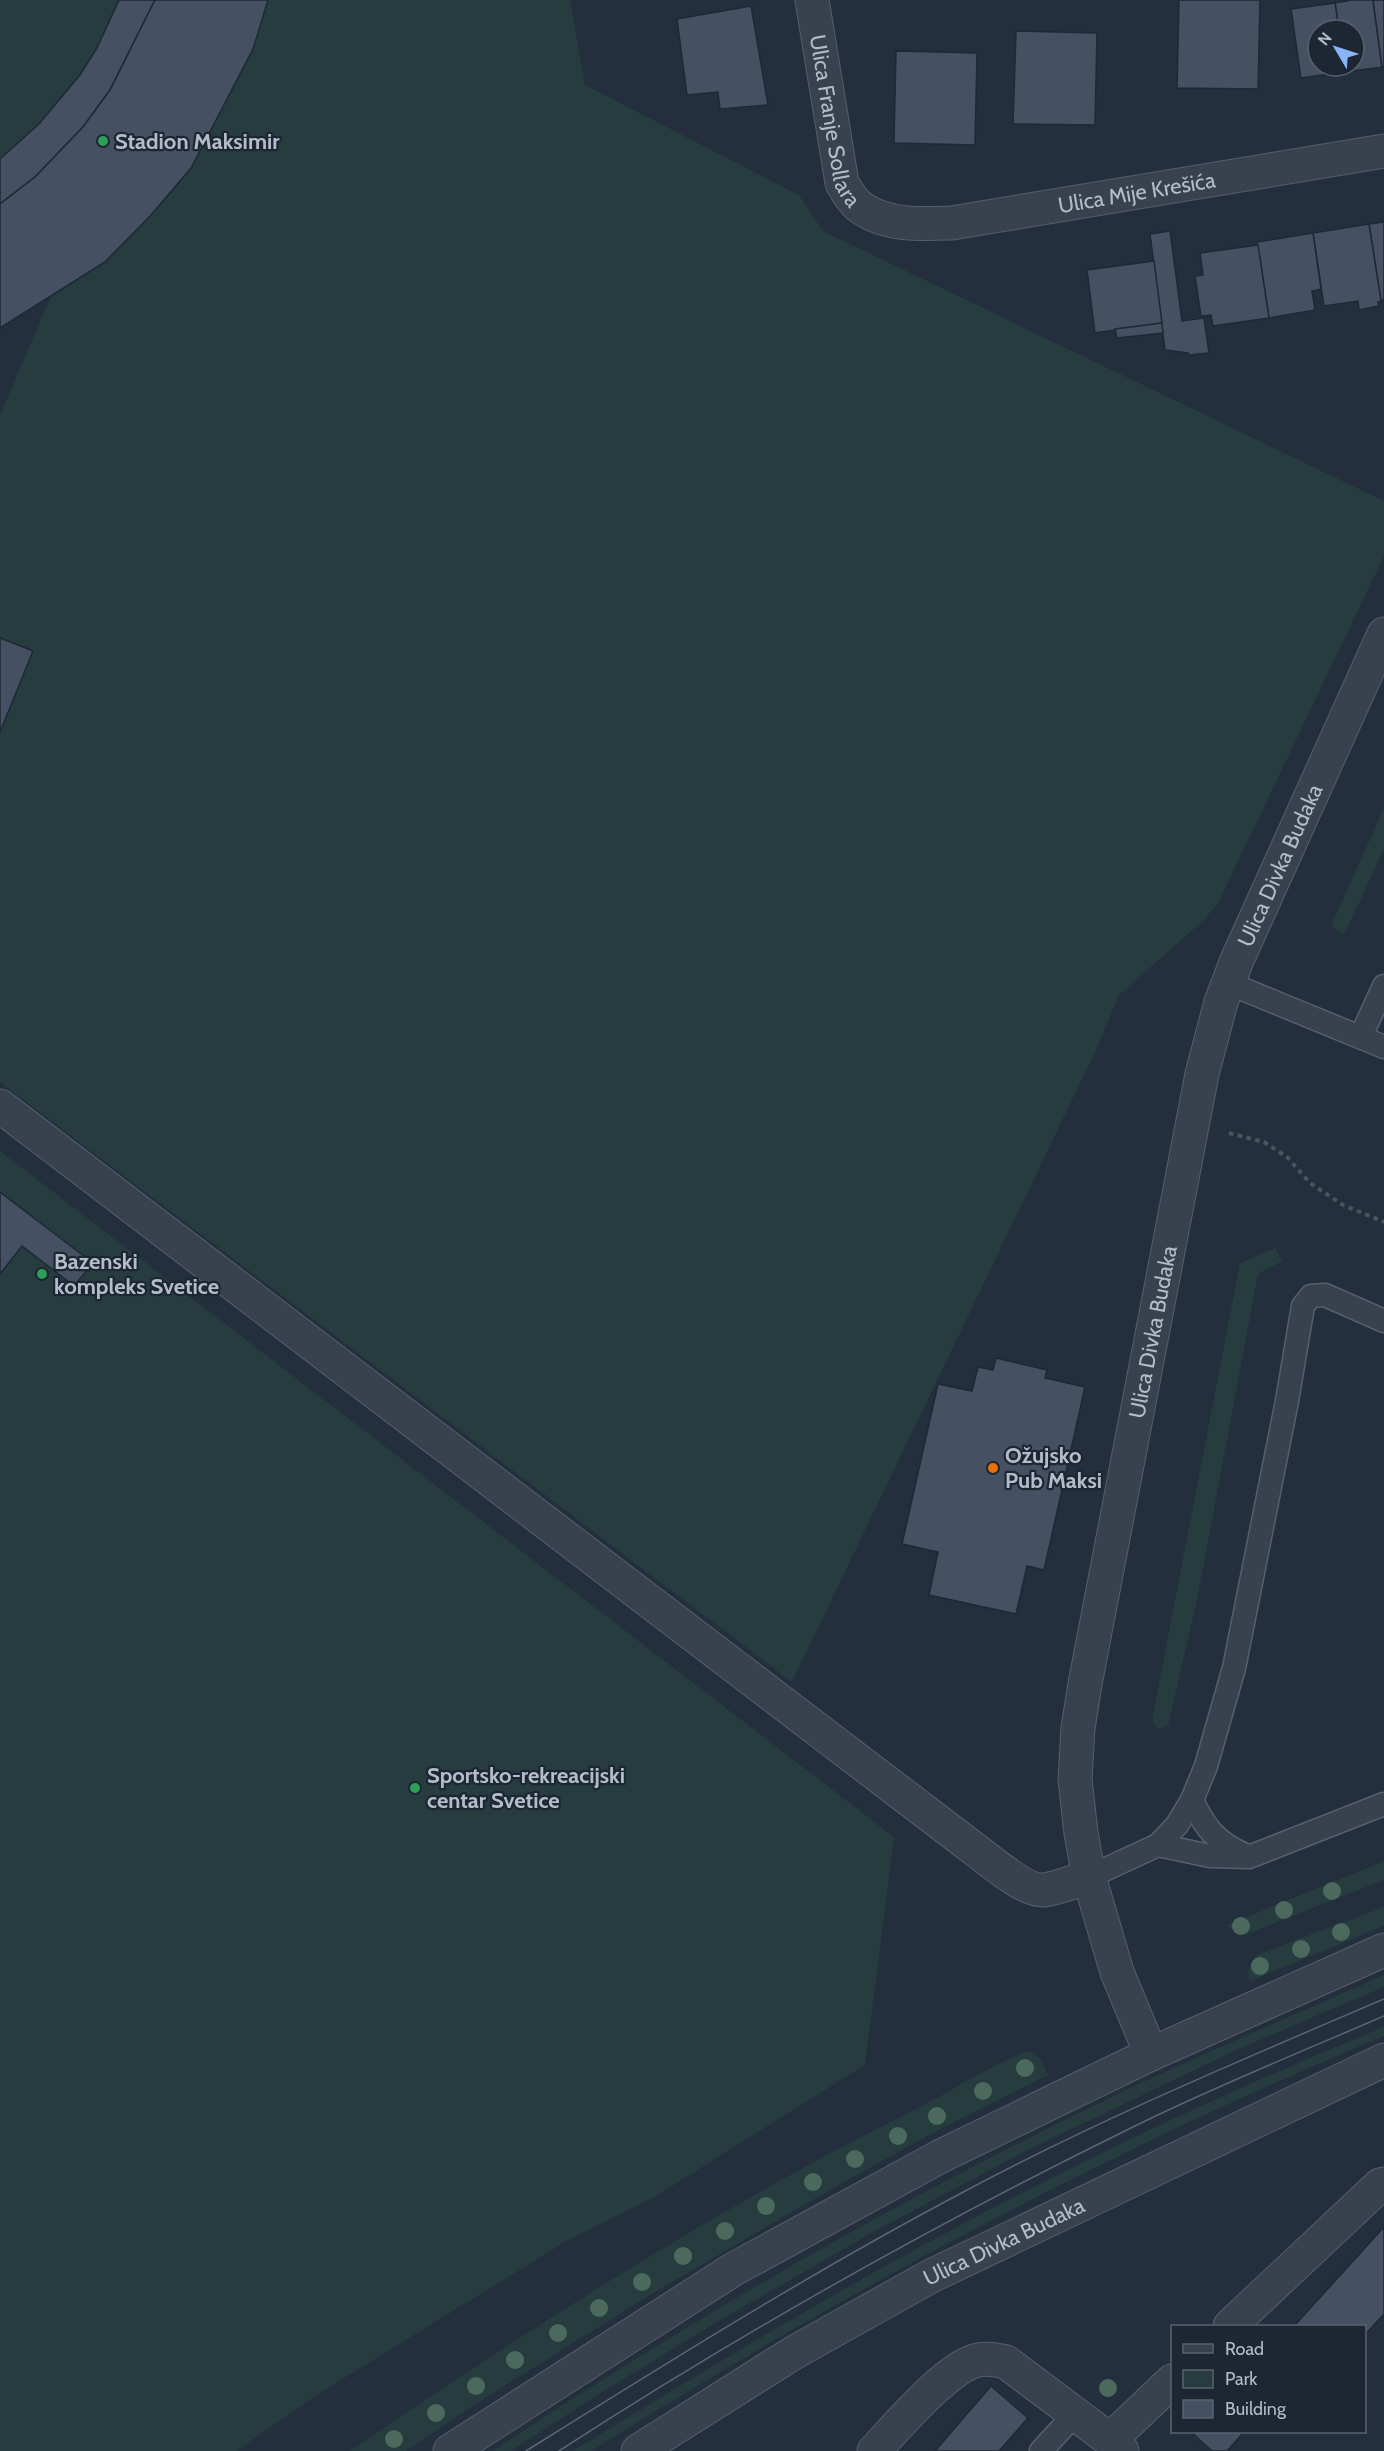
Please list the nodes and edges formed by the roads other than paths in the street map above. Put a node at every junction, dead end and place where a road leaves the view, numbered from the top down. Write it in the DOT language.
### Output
graph roads {
  1 [pos="812,0"];
  2 [pos="1384,151"];
  3 [pos="887,219"];
  4 [pos="1384,634"];
  5 [pos="1228,983"];
  6 [pos="1384,986"];
  7 [pos="1361,1036"];
  8 [pos="1384,1047"];
  9 [pos="0,1106"];
  10 [pos="1384,1321"];
  11 [pos="1192,1800"];
  12 [pos="1384,1804"];
  13 [pos="1158,1845"];
  14 [pos="1249,1857"];
  15 [pos="1089,1877"];
  16 [pos="1384,1950"];
  17 [pos="1151,2054"];
  18 [pos="1384,2060"];
  19 [pos="1384,2184"];
  20 [pos="1231,2325"];
  21 [pos="1171,2383"];
  22 [pos="1075,2414"];
  23 [pos="1116,2445"];
  24 [pos="450,2451"];
  25 [pos="638,2451"];
  26 [pos="874,2451"];
  27 [pos="1041,2451"];
  1 -- 3 [label="street, Ulica Franje Sollara"];
  2 -- 3 [label="street, Ulica Mije Krešića"];
  4 -- 5 [label="street, Ulica Divka Budaka"];
  5 -- 7 [label="lane"];
  5 -- 15 [label="street, Ulica Divka Budaka"];
  6 -- 7 [label="lane"];
  7 -- 8 [label="lane"];
  9 -- 15 [label="street"];
  10 -- 11 [label="lane"];
  11 -- 13 [label="lane"];
  11 -- 14 [label="lane"];
  12 -- 14 [label="lane"];
  13 -- 14 [label="lane"];
  13 -- 15 [label="lane"];
  15 -- 17 [label="street, Ulica Divka Budaka"];
  16 -- 17 [label="street"];
  17 -- 24 [label="street"];
  18 -- 25 [label="street, Ulica Divka Budaka"];
  19 -- 20 [label="street"];
  21 -- 23 [label="street"];
  22 -- 23 [label="street"];
  22 -- 26 [label="street"];
  22 -- 27 [label="lane"];
}
